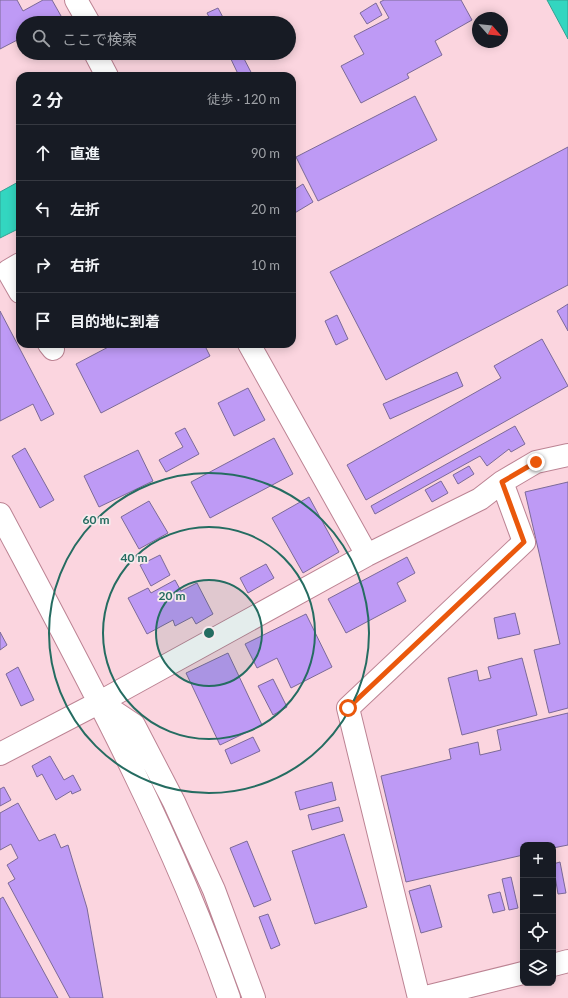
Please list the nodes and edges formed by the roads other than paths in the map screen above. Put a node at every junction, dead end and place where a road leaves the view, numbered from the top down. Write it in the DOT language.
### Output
graph roads {
  1 [pos="76,0"];
  2 [pos="85,16"];
  3 [pos="99,60"];
  4 [pos="105,72"];
  5 [pos="16,266"];
  6 [pos="16,285"];
  7 [pos="251,348"];
  8 [pos="568,455"];
  9 [pos="502,482"];
  10 [pos="0,514"];
  11 [pos="367,555"];
  12 [pos="100,702"];
  13 [pos="0,754"];
  14 [pos="568,961"];
  15 [pos="556,964"];
  16 [pos="520,974"];
  17 [pos="229,998"];
  18 [pos="254,998"];
  19 [pos="421,998"];
  1 -- 2 [label="lane"];
  3 -- 4 [label="lane"];
  5 -- 6 [label="lane"];
  7 -- 11 [label="lane"];
  8 -- 9 [label="lane"];
  9 -- 11 [label="lane"];
  9 -- 19 [label="lane"];
  10 -- 12 [label="lane"];
  11 -- 12 [label="lane"];
  12 -- 13 [label="lane"];
  12 -- 17 [label="lane"];
  12 -- 18 [label="lane"];
  14 -- 15 [label="lane"];
  16 -- 19 [label="lane"];
}
